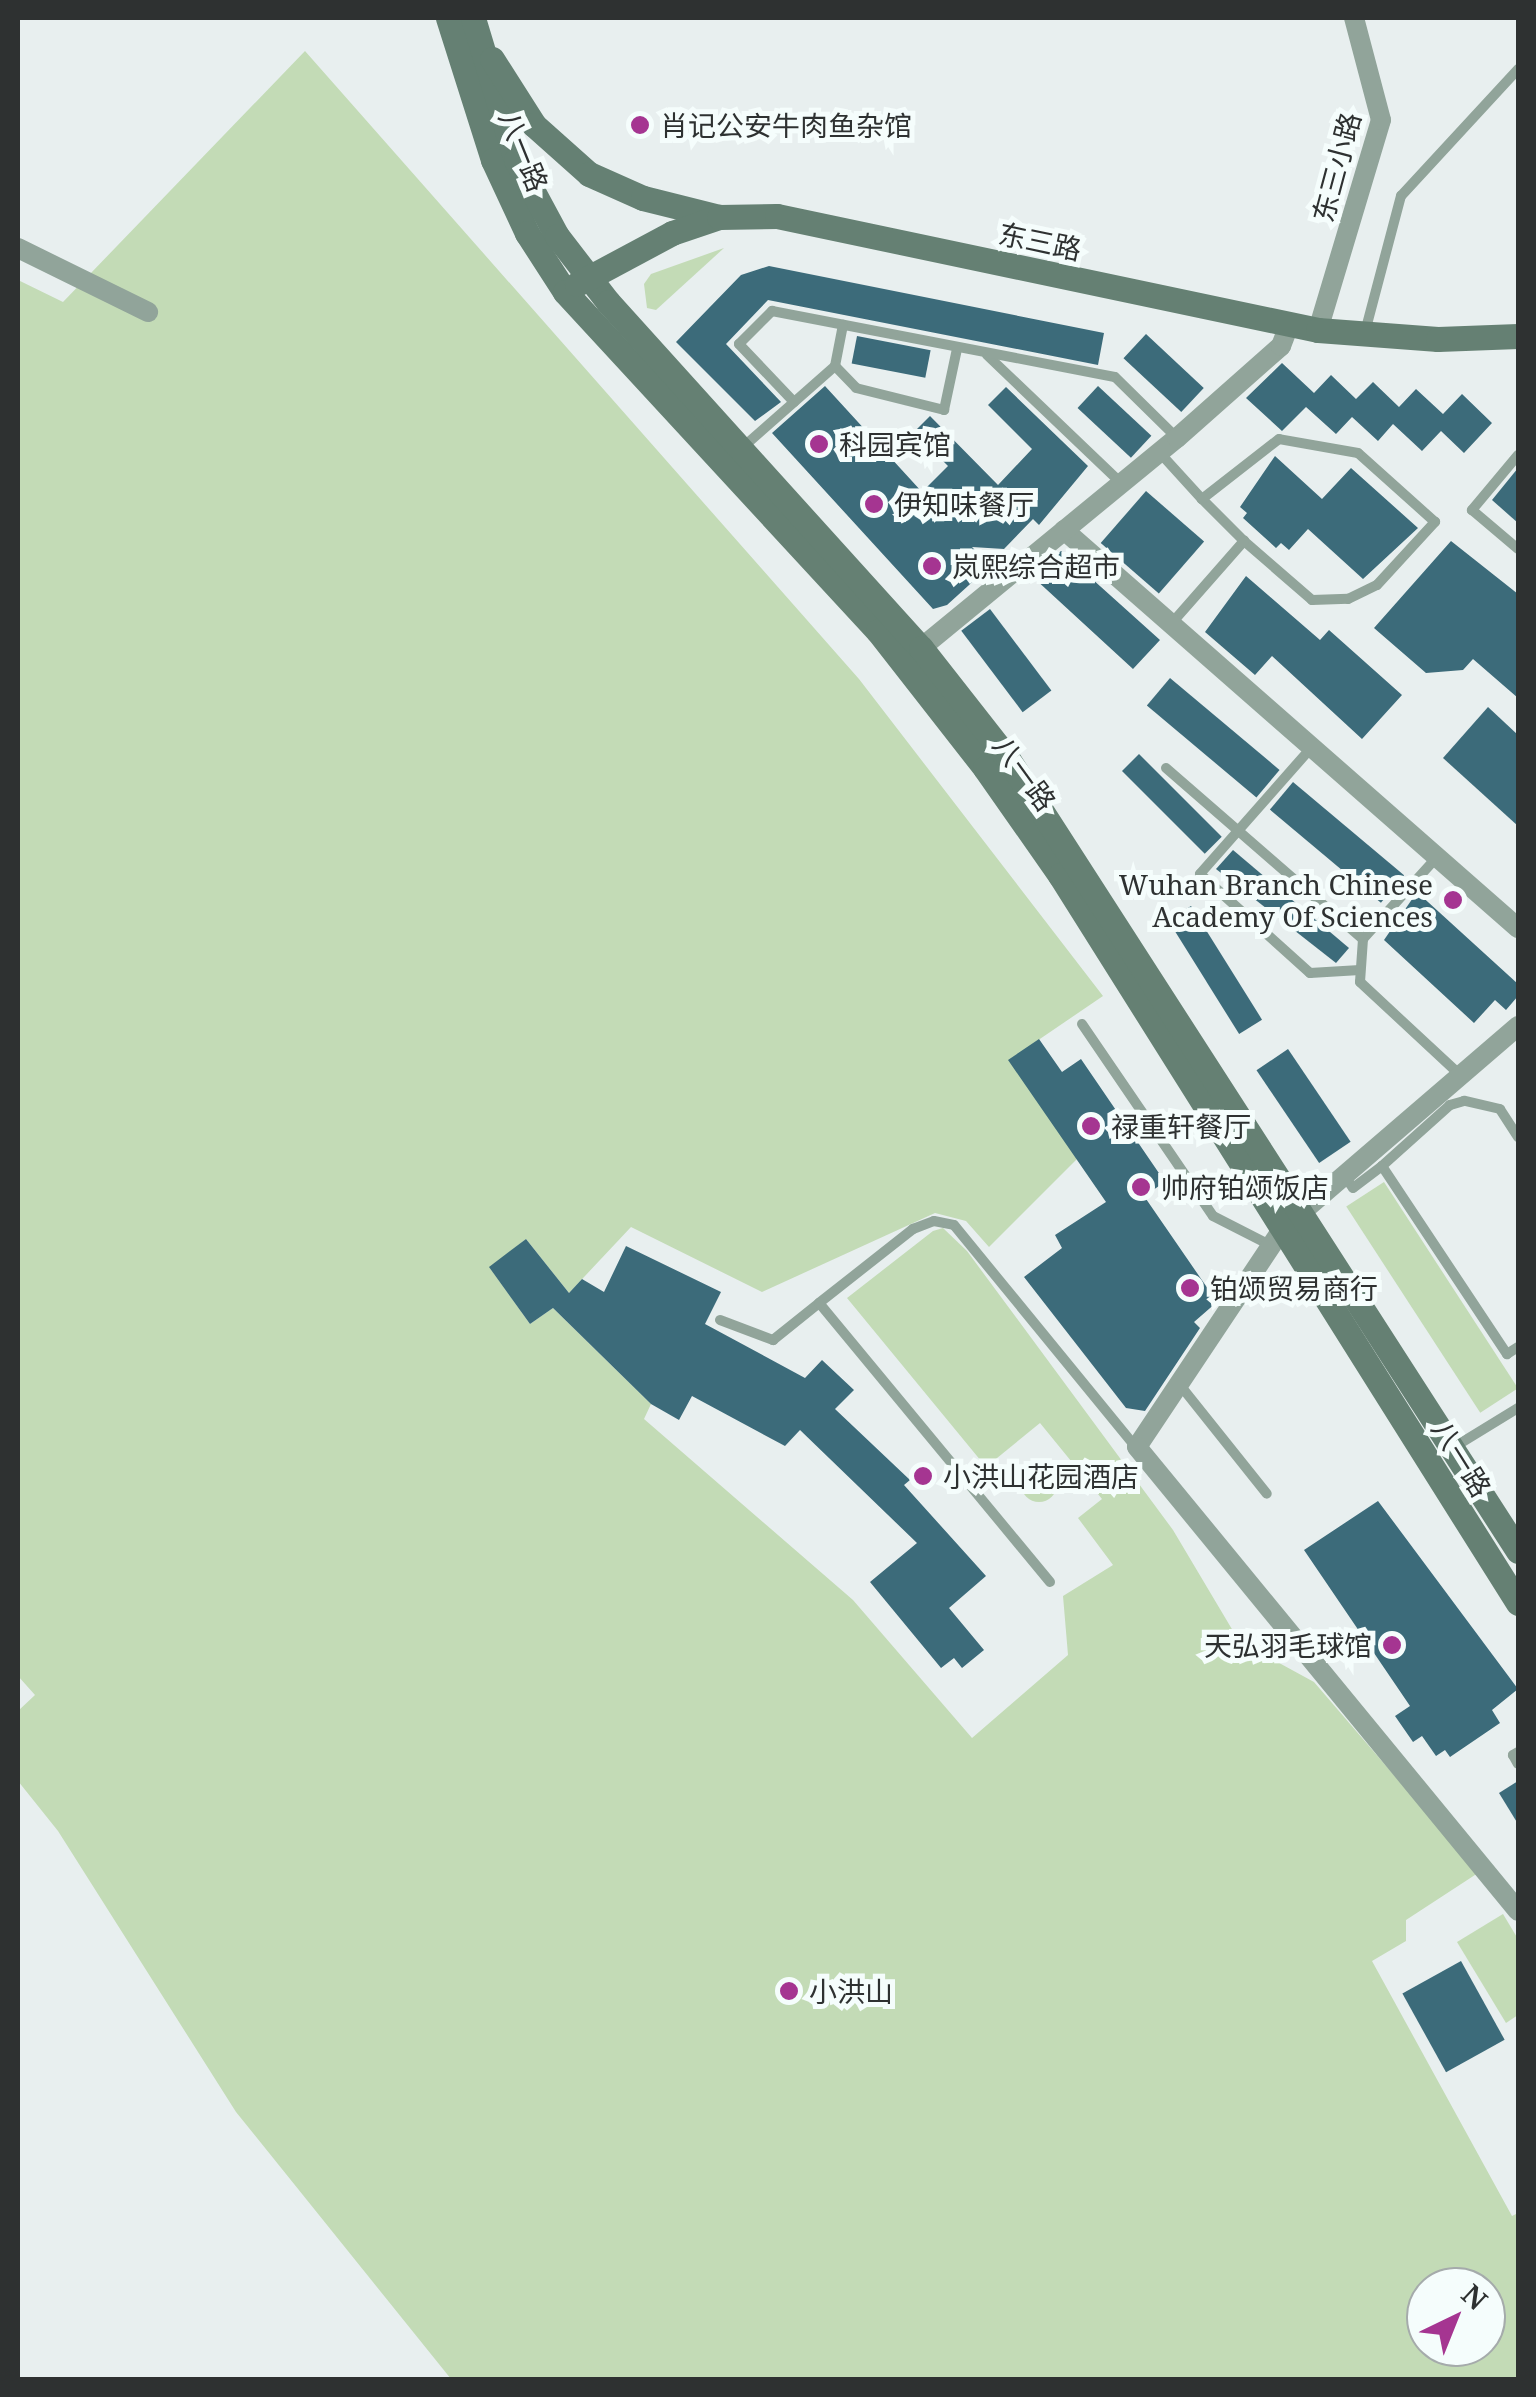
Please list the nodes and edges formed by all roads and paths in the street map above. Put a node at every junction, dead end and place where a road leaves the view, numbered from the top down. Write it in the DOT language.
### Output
graph roads {
  1 [pos="448,18"];
  2 [pos="1354,18"];
  3 [pos="473,23"];
  4 [pos="1518,69"];
  5 [pos="720,217"];
  6 [pos="18,248"];
  7 [pos="587,277"];
  8 [pos="565,292"];
  9 [pos="148,312"];
  10 [pos="843,325"];
  11 [pos="1289,325"];
  12 [pos="1318,330"];
  13 [pos="1365,334"];
  14 [pos="1518,336"];
  15 [pos="957,349"];
  16 [pos="986,354"];
  17 [pos="834,366"];
  18 [pos="794,402"];
  19 [pos="1178,438"];
  20 [pos="742,448"];
  21 [pos="1160,453"];
  22 [pos="1518,455"];
  23 [pos="1122,484"];
  24 [pos="1202,499"];
  25 [pos="1064,530"];
  26 [pos="1244,540"];
  27 [pos="1518,549"];
  28 [pos="1170,624"];
  29 [pos="921,648"];
  30 [pos="1312,747"];
  31 [pos="1166,768"];
  32 [pos="1238,831"];
  33 [pos="1437,857"];
  34 [pos="1518,928"];
  35 [pos="1363,940"];
  36 [pos="1360,970"];
  37 [pos="1082,1024"];
  38 [pos="1518,1026"];
  39 [pos="1460,1075"];
  40 [pos="1518,1137"];
  41 [pos="1382,1166"];
  42 [pos="1342,1174"];
  43 [pos="1283,1229"];
  44 [pos="819,1303"];
  45 [pos="720,1320"];
  46 [pos="1518,1346"];
  47 [pos="1180,1385"];
  48 [pos="1518,1408"];
  49 [pos="1137,1448"];
  50 [pos="1451,1449"];
  51 [pos="1266,1494"];
  52 [pos="1518,1551"];
  53 [pos="1050,1582"];
  54 [pos="1518,1603"];
  55 [pos="1518,1752"];
  56 [pos="1518,1764"];
  57 [pos="1518,1911"];
  1 -- 8 [label="main road, 八一路"];
  2 -- 12 [label="street, 东三小路"];
  3 -- 5 [label="main road"];
  3 -- 7 [label="main road, 八一路"];
  4 -- 13 [label="lane"];
  5 -- 7 [label="main road, 东三路"];
  5 -- 11 [label="main road, 东三路"];
  6 -- 9 [label="street"];
  7 -- 8 [label="main road, 东三路"];
  7 -- 20 [label="main road, 八一路"];
  8 -- 43 [label="main road, 八一路"];
  10 -- 15 [label="lane"];
  10 -- 17 [label="lane"];
  10 -- 18 [label="lane"];
  11 -- 12 [label="main road, 东三路"];
  11 -- 19 [label="street"];
  12 -- 13 [label="main road, 东三路"];
  13 -- 14 [label="main road, 东三路"];
  15 -- 16 [label="lane"];
  15 -- 17 [label="lane"];
  16 -- 19 [label="lane"];
  16 -- 23 [label="lane"];
  17 -- 18 [label="lane"];
  18 -- 20 [label="lane"];
  19 -- 21 [label="street"];
  20 -- 29 [label="main road, 八一路"];
  21 -- 23 [label="street"];
  21 -- 24 [label="lane"];
  22 -- 27 [label="lane"];
  23 -- 25 [label="street"];
  24 -- 26 [label="lane"];
  24 -- 26 [label="lane"];
  25 -- 28 [label="street"];
  25 -- 29 [label="street"];
  26 -- 28 [label="lane"];
  28 -- 30 [label="street"];
  29 -- 43 [label="main road, 八一路"];
  30 -- 32 [label="lane"];
  30 -- 33 [label="street"];
  31 -- 32 [label="lane"];
  32 -- 35 [label="lane"];
  32 -- 36 [label="lane"];
  33 -- 34 [label="street"];
  33 -- 35 [label="lane"];
  35 -- 36 [label="lane"];
  36 -- 39 [label="lane"];
  37 -- 43 [label="lane"];
  38 -- 39 [label="street"];
  39 -- 42 [label="street"];
  40 -- 41 [label="lane"];
  41 -- 42 [label="lane"];
  41 -- 46 [label="lane"];
  42 -- 43 [label="street"];
  43 -- 47 [label="street"];
  43 -- 50 [label="main road, 八一路"];
  43 -- 54 [label="main road, 八一路"];
  44 -- 45 [label="lane"];
  44 -- 49 [label="lane"];
  44 -- 53 [label="lane"];
  47 -- 49 [label="street"];
  47 -- 51 [label="lane"];
  48 -- 50 [label="lane"];
  49 -- 57 [label="street"];
  50 -- 52 [label="main road, 八一路"];
  55 -- 56 [label="lane"];
}
